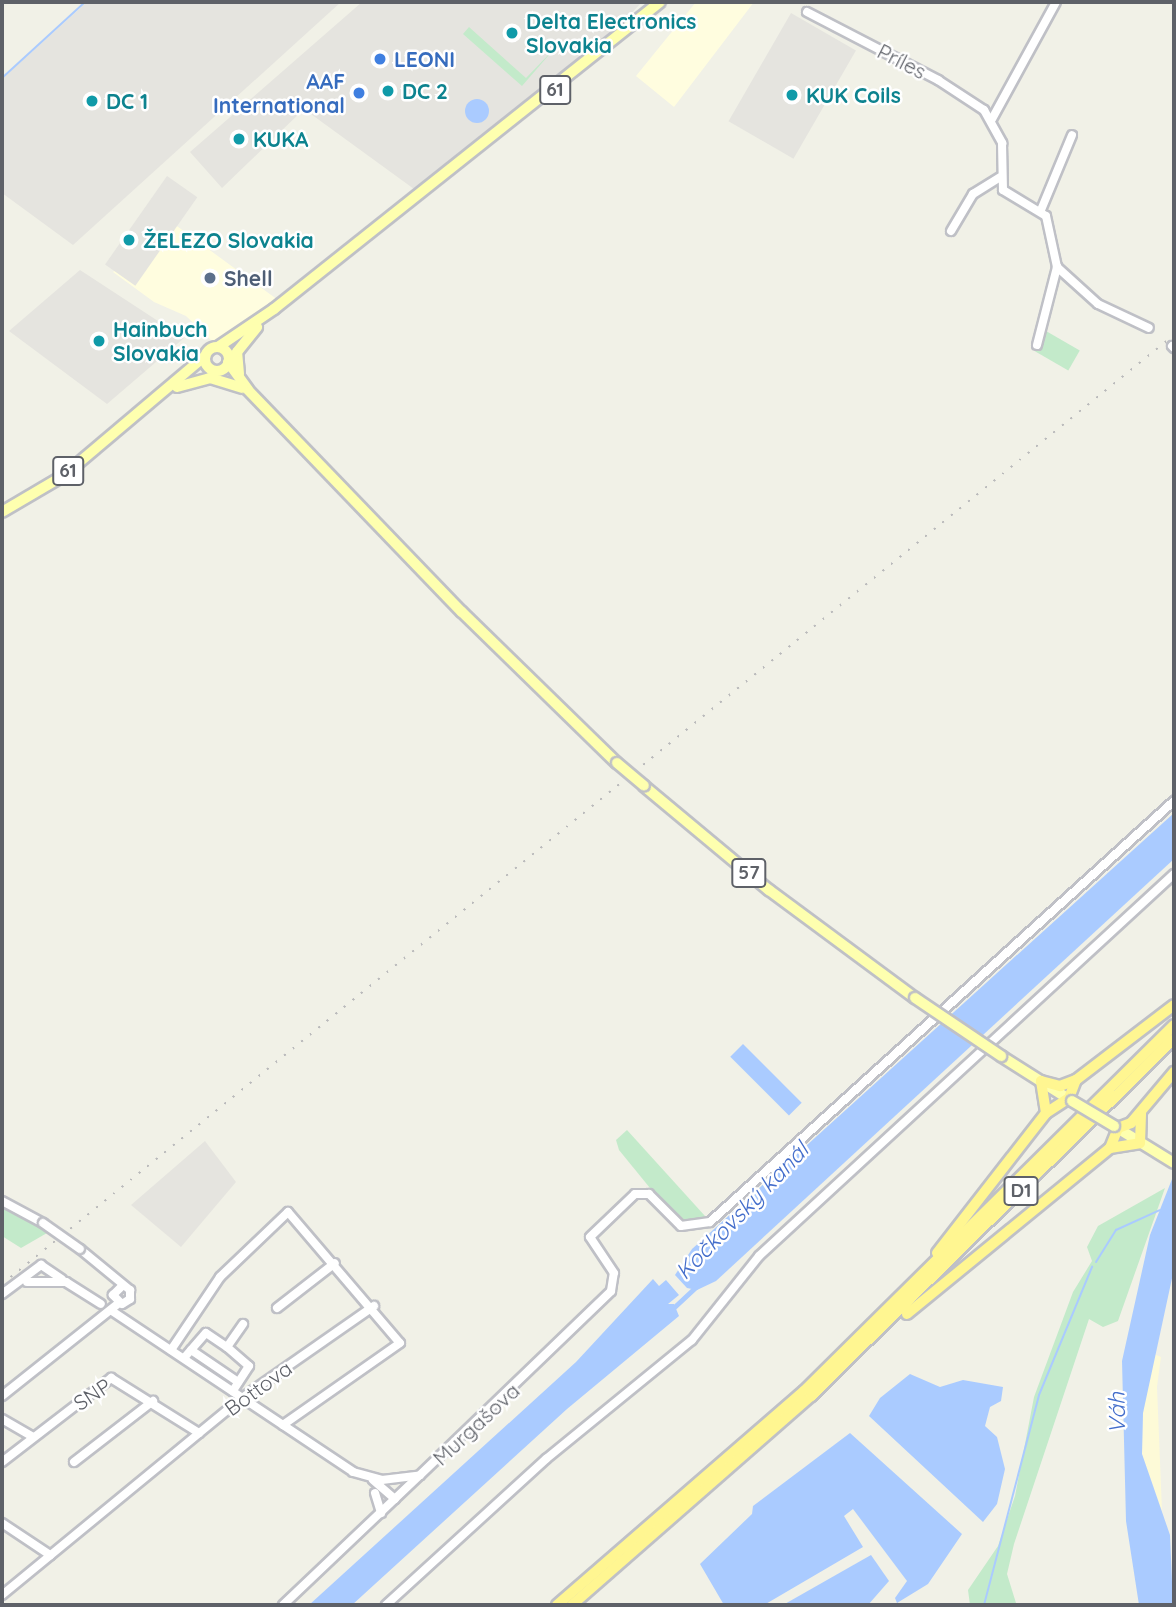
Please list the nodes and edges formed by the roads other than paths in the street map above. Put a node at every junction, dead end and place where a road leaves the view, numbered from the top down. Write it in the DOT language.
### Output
graph roads {
  1 [pos="660,2"];
  2 [pos="1056,2"];
  3 [pos="807,12"];
  4 [pos="992,119"];
  5 [pos="1072,135"];
  6 [pos="999,178"];
  7 [pos="1041,210"];
  8 [pos="951,231"];
  9 [pos="1057,267"];
  10 [pos="274,309"];
  11 [pos="249,327"];
  12 [pos="1149,328"];
  13 [pos="1037,345"];
  14 [pos="218,347"];
  15 [pos="205,356"];
  16 [pos="228,359"];
  17 [pos="214,370"];
  18 [pos="180,382"];
  19 [pos="170,389"];
  20 [pos="248,390"];
  21 [pos="2,512"];
  22 [pos="1174,801"];
  23 [pos="1174,874"];
  24 [pos="1174,1005"];
  25 [pos="1174,1026"];
  26 [pos="1174,1039"];
  27 [pos="1174,1072"];
  28 [pos="1076,1080"];
  29 [pos="1041,1082"];
  30 [pos="1071,1100"];
  31 [pos="1046,1113"];
  32 [pos="1141,1113"];
  33 [pos="1116,1127"];
  34 [pos="1142,1144"];
  35 [pos="1110,1148"];
  36 [pos="1174,1163"];
  37 [pos="2,1201"];
  38 [pos="335,1263"];
  39 [pos="27,1282"];
  40 [pos="66,1282"];
  41 [pos="119,1287"];
  42 [pos="2,1294"];
  43 [pos="904,1294"];
  44 [pos="120,1302"];
  45 [pos="101,1304"];
  46 [pos="374,1306"];
  47 [pos="277,1308"];
  48 [pos="108,1313"];
  49 [pos="121,1314"];
  50 [pos="243,1324"];
  51 [pos="135,1326"];
  52 [pos="868,1342"];
  53 [pos="228,1347"];
  54 [pos="171,1350"];
  55 [pos="191,1350"];
  56 [pos="184,1358"];
  57 [pos="238,1382"];
  58 [pos="233,1391"];
  59 [pos="2,1396"];
  60 [pos="242,1398"];
  61 [pos="153,1401"];
  62 [pos="2,1419"];
  63 [pos="283,1425"];
  64 [pos="199,1433"];
  65 [pos="33,1437"];
  66 [pos="2,1462"];
  67 [pos="74,1462"];
  68 [pos="420,1475"];
  69 [pos="372,1479"];
  70 [pos="375,1493"];
  71 [pos="395,1499"];
  72 [pos="381,1513"];
  73 [pos="2,1523"];
  74 [pos="50,1555"];
  75 [pos="2,1595"];
  76 [pos="283,1605"];
  77 [pos="386,1605"];
  78 [pos="557,1605"];
  79 [pos="572,1605"];
  1 -- 10 [label="main road, 61"];
  2 -- 4 [label="street"];
  3 -- 4 [label="street, Príles"];
  4 -- 6 [label="street"];
  5 -- 7 [label="street"];
  6 -- 7 [label="street"];
  6 -- 8 [label="street"];
  7 -- 9 [label="street"];
  9 -- 12 [label="street"];
  9 -- 13 [label="street"];
  10 -- 11 [label="main road, 61"];
  10 -- 20 [label="main road"];
  11 -- 14 [label="main road, 61"];
  11 -- 16 [label="main road, 61"];
  14 -- 15 [label="main road, 61"];
  14 -- 16 [label="main road"];
  15 -- 17 [label="main road"];
  15 -- 18 [label="main road, 61"];
  16 -- 17 [label="main road, 61"];
  16 -- 20 [label="main road, 57"];
  17 -- 18 [label="main road, 61"];
  17 -- 20 [label="main road, 57"];
  18 -- 19 [label="main road, 61"];
  19 -- 20 [label="main road"];
  19 -- 21 [label="main road, 61"];
  20 -- 29 [label="main road, 57, bridge"];
  22 -- 68 [label="street, Murgašova"];
  23 -- 77 [label="street"];
  24 -- 28 [label="highway"];
  25 -- 43 [label="highway, D1"];
  26 -- 52 [label="highway, D1"];
  27 -- 32 [label="highway"];
  28 -- 29 [label="highway"];
  28 -- 30 [label="highway"];
  29 -- 30 [label="main road, 57"];
  29 -- 31 [label="highway"];
  30 -- 31 [label="highway"];
  30 -- 33 [label="main road, 57, bridge"];
  31 -- 43 [label="highway"];
  32 -- 33 [label="highway"];
  32 -- 34 [label="highway"];
  33 -- 34 [label="main road, 57"];
  33 -- 35 [label="highway"];
  34 -- 35 [label="highway"];
  34 -- 36 [label="main road, 57"];
  35 -- 52 [label="highway"];
  37 -- 41 [label="street, bridge"];
  38 -- 46 [label="street"];
  38 -- 47 [label="street"];
  38 -- 54 [label="street"];
  39 -- 40 [label="street"];
  40 -- 42 [label="street"];
  40 -- 45 [label="street"];
  41 -- 44 [label="street"];
  41 -- 44 [label="street"];
  43 -- 78 [label="highway, D1"];
  44 -- 48 [label="street"];
  44 -- 49 [label="street"];
  44 -- 51 [label="street"];
  46 -- 60 [label="street, Bottova"];
  46 -- 63 [label="street"];
  48 -- 49 [label="street, Murgašova"];
  48 -- 59 [label="street"];
  49 -- 51 [label="street, Murgašova"];
  50 -- 53 [label="street"];
  51 -- 54 [label="street, Murgašova"];
  52 -- 79 [label="highway, D1"];
  53 -- 55 [label="street"];
  53 -- 57 [label="street"];
  54 -- 56 [label="street, Murgašova"];
  55 -- 56 [label="street"];
  55 -- 57 [label="street"];
  56 -- 58 [label="street, Murgašova"];
  57 -- 58 [label="street"];
  58 -- 60 [label="street, Murgašova"];
  60 -- 63 [label="street, Murgašova"];
  60 -- 64 [label="street, Bottova"];
  61 -- 64 [label="street, SNP"];
  61 -- 65 [label="street, SNP"];
  61 -- 67 [label="street, SNP"];
  62 -- 65 [label="street"];
  63 -- 69 [label="street, Murgašova"];
  64 -- 74 [label="street, Bottova"];
  65 -- 66 [label="street, SNP"];
  68 -- 69 [label="street, Murgašova"];
  68 -- 71 [label="street"];
  69 -- 71 [label="street"];
  70 -- 72 [label="street"];
  71 -- 72 [label="street"];
  72 -- 76 [label="street"];
  73 -- 74 [label="street"];
  74 -- 75 [label="street, Bottova"];
}
